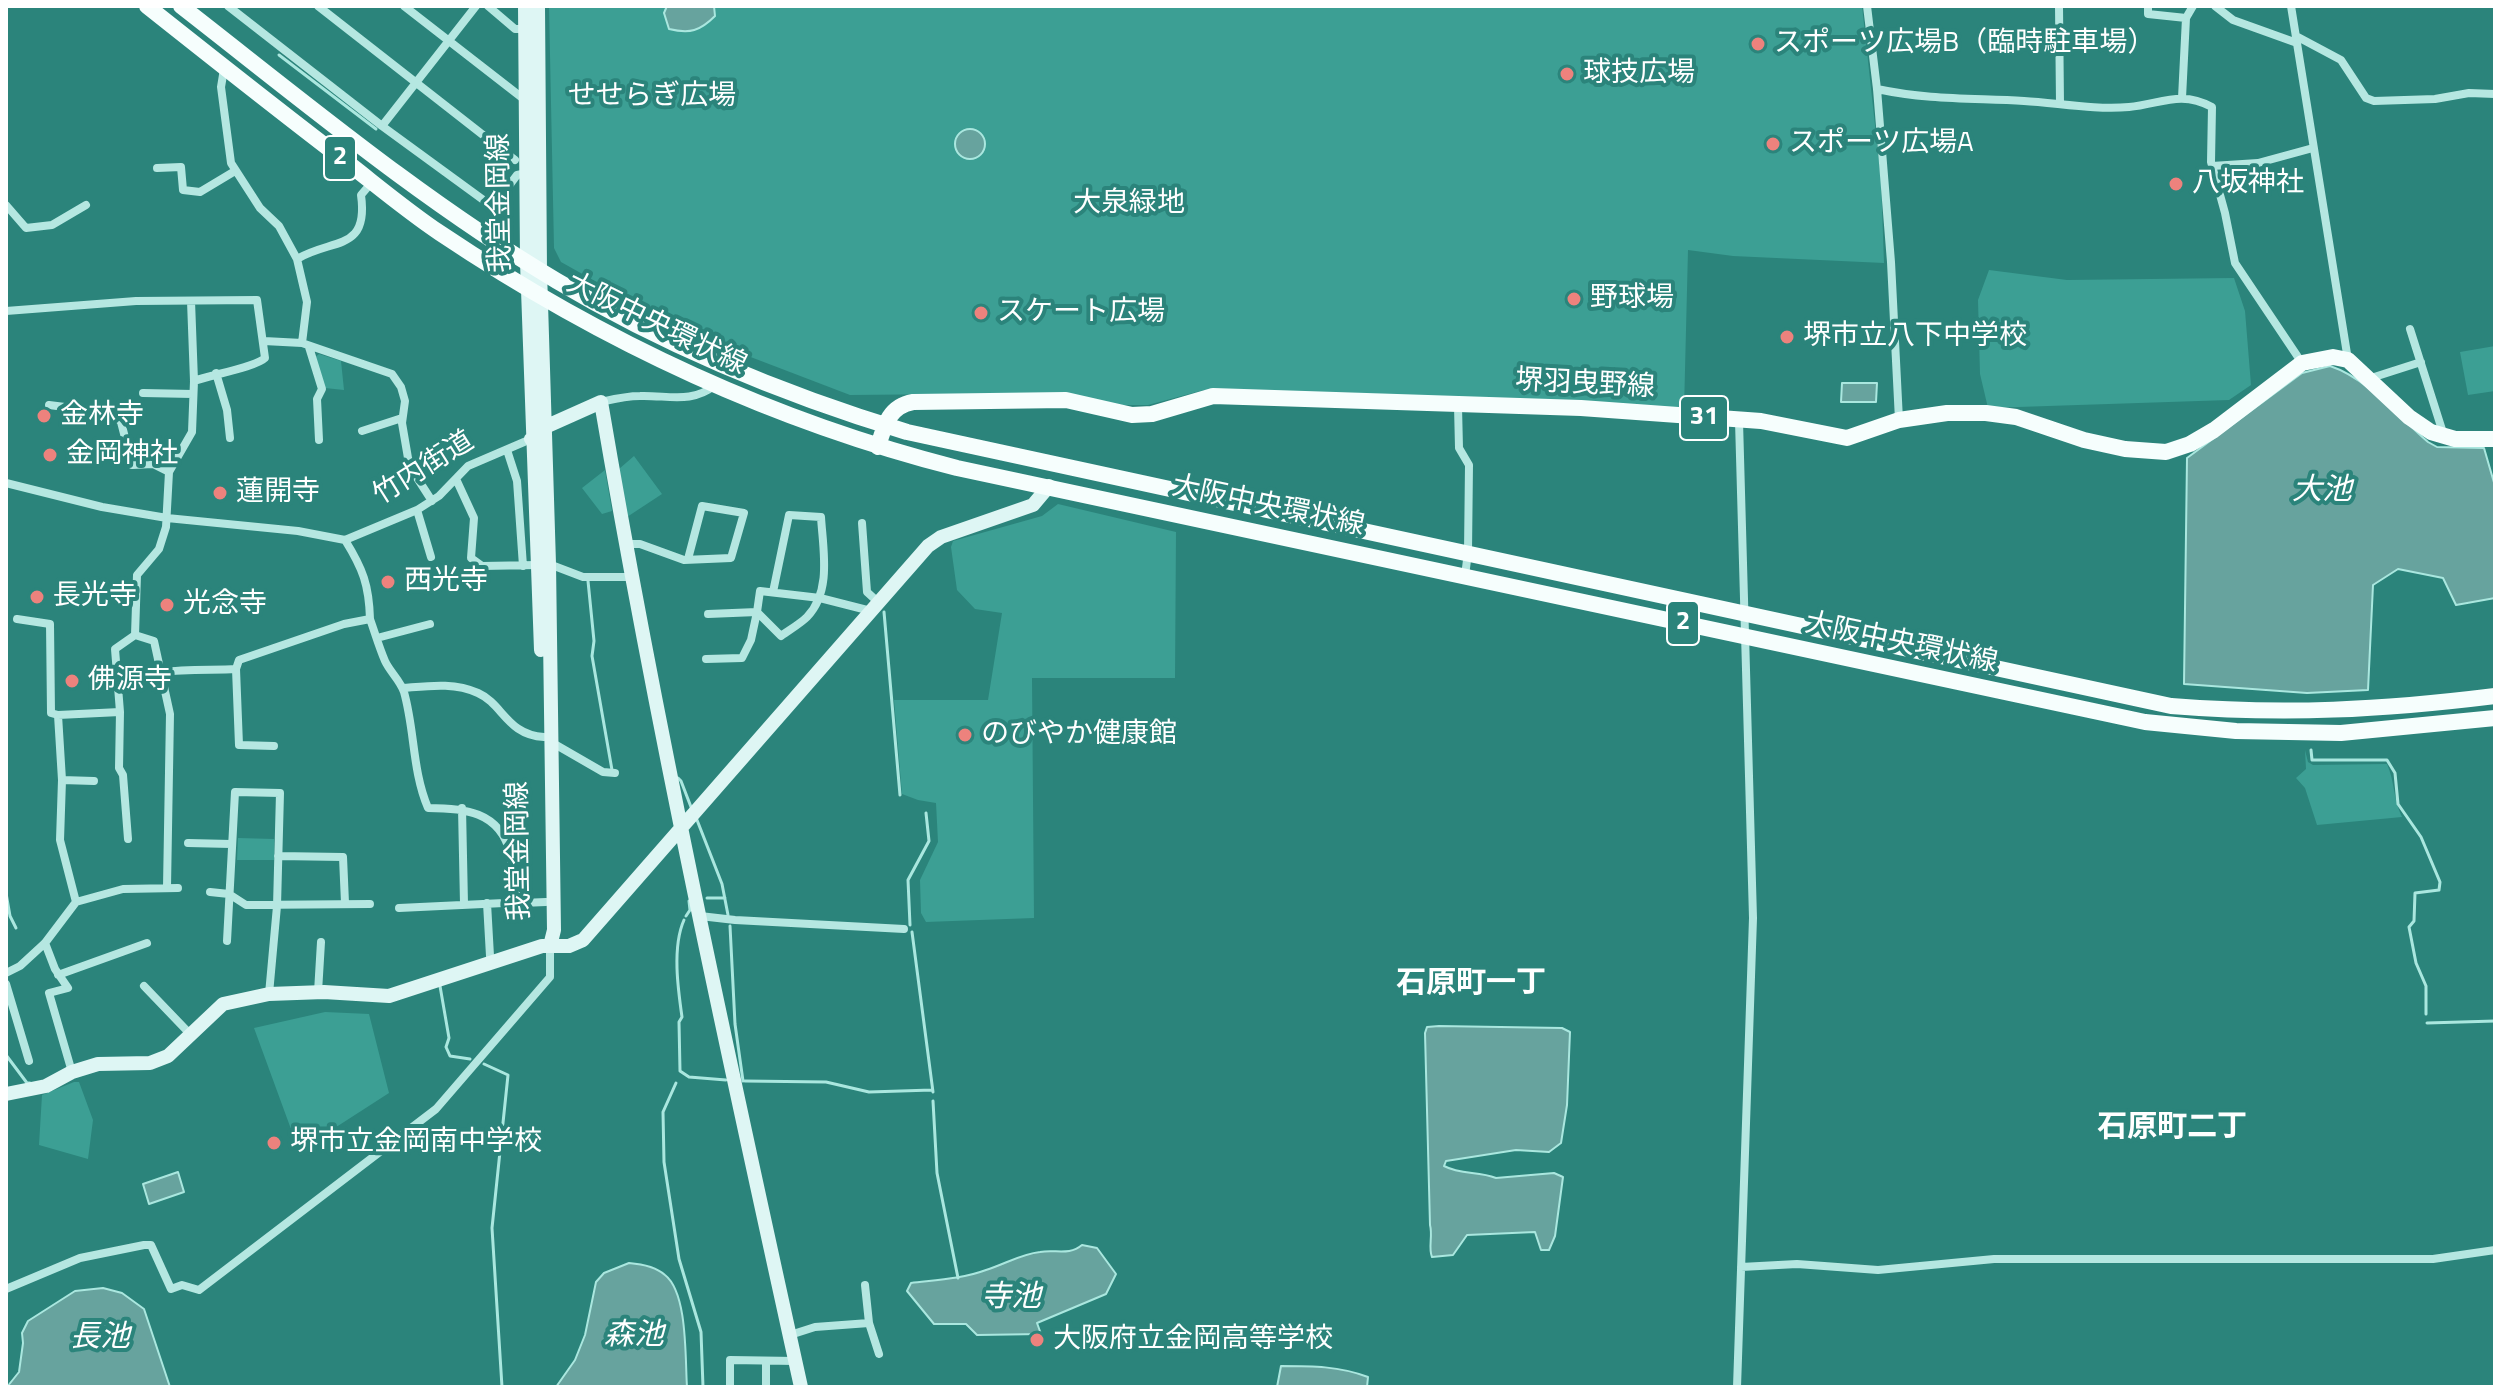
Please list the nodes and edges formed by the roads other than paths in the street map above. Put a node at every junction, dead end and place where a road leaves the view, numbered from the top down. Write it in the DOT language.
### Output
graph roads {
  1 [pos="147,6"];
  2 [pos="181,6"];
  3 [pos="228,6"];
  4 [pos="318,6"];
  5 [pos="404,6"];
  6 [pos="476,6"];
  7 [pos="488,6"];
  8 [pos="525,6"];
  9 [pos="538,6"];
  10 [pos="1867,6"];
  11 [pos="2059,6"];
  12 [pos="2148,6"];
  13 [pos="2193,6"];
  14 [pos="2215,6"];
  15 [pos="2291,6"];
  16 [pos="2186,18"];
  17 [pos="532,29"];
  18 [pos="2296,39"];
  19 [pos="449,41"];
  20 [pos="224,67"];
  21 [pos="416,83"];
  22 [pos="1877,89"];
  23 [pos="2495,94"];
  24 [pos="2182,98"];
  25 [pos="526,101"];
  26 [pos="2060,104"];
  27 [pos="382,126"];
  28 [pos="2313,148"];
  29 [pos="515,160"];
  30 [pos="2212,166"];
  31 [pos="157,168"];
  32 [pos="235,171"];
  33 [pos="527,173"];
  34 [pos="372,182"];
  35 [pos="6,205"];
  36 [pos="86,205"];
  37 [pos="297,259"];
  38 [pos="533,266"];
  39 [pos="535,293"];
  40 [pos="191,301"];
  41 [pos="6,311"];
  42 [pos="2410,329"];
  43 [pos="264,341"];
  44 [pos="305,345"];
  45 [pos="2348,360"];
  46 [pos="2421,362"];
  47 [pos="2302,363"];
  48 [pos="216,373"];
  49 [pos="2367,380"];
  50 [pos="194,381"];
  51 [pos="715,385"];
  52 [pos="143,393"];
  53 [pos="193,394"];
  54 [pos="601,402"];
  55 [pos="49,405"];
  56 [pos="1458,406"];
  57 [pos="402,418"];
  58 [pos="1899,420"];
  59 [pos="1739,421"];
  60 [pos="884,425"];
  61 [pos="545,427"];
  62 [pos="362,431"];
  63 [pos="2445,437"];
  64 [pos="230,438"];
  65 [pos="531,439"];
  66 [pos="2495,439"];
  67 [pos="319,440"];
  68 [pos="878,447"];
  69 [pos="507,450"];
  70 [pos="169,472"];
  71 [pos="456,479"];
  72 [pos="6,483"];
  73 [pos="1049,486"];
  74 [pos="432,501"];
  75 [pos="417,510"];
  76 [pos="167,518"];
  77 [pos="862,523"];
  78 [pos="345,540"];
  79 [pos="625,544"];
  80 [pos="1468,552"];
  81 [pos="431,557"];
  82 [pos="688,559"];
  83 [pos="536,565"];
  84 [pos="1465,576"];
  85 [pos="630,577"];
  86 [pos="773,592"];
  87 [pos="820,598"];
  88 [pos="875,606"];
  89 [pos="757,612"];
  90 [pos="708,614"];
  91 [pos="1745,614"];
  92 [pos="17,619"];
  93 [pos="370,619"];
  94 [pos="430,624"];
  95 [pos="135,635"];
  96 [pos="1745,637"];
  97 [pos="377,638"];
  98 [pos="706,659"];
  99 [pos="236,669"];
  100 [pos="163,674"];
  101 [pos="118,686"];
  102 [pos="403,688"];
  103 [pos="2495,696"];
  104 [pos="120,712"];
  105 [pos="58,715"];
  106 [pos="2495,718"];
  107 [pos="547,739"];
  108 [pos="274,746"];
  109 [pos="615,773"];
  110 [pos="62,780"];
  111 [pos="94,781"];
  112 [pos="462,808"];
  113 [pos="682,826"];
  114 [pos="128,839"];
  115 [pos="188,843"];
  116 [pos="231,844"];
  117 [pos="278,856"];
  118 [pos="167,887"];
  119 [pos="178,888"];
  120 [pos="210,892"];
  121 [pos="229,894"];
  122 [pos="76,902"];
  123 [pos="546,902"];
  124 [pos="345,903"];
  125 [pos="487,903"];
  126 [pos="504,903"];
  127 [pos="370,904"];
  128 [pos="464,904"];
  129 [pos="277,906"];
  130 [pos="399,908"];
  131 [pos="700,916"];
  132 [pos="904,929"];
  133 [pos="227,941"];
  134 [pos="321,942"];
  135 [pos="45,943"];
  136 [pos="147,943"];
  137 [pos="550,946"];
  138 [pos="490,956"];
  139 [pos="6,973"];
  140 [pos="58,975"];
  141 [pos="6,984"];
  142 [pos="144,986"];
  143 [pos="318,992"];
  144 [pos="269,994"];
  145 [pos="191,1035"];
  146 [pos="29,1061"];
  147 [pos="72,1070"];
  148 [pos="6,1094"];
  149 [pos="2495,1250"];
  150 [pos="1741,1267"];
  151 [pos="865,1285"];
  152 [pos="6,1289"];
  153 [pos="869,1323"];
  154 [pos="790,1335"];
  155 [pos="879,1354"];
  156 [pos="766,1361"];
  157 [pos="795,1361"];
  158 [pos="730,1387"];
  159 [pos="766,1387"];
  160 [pos="801,1387"];
  161 [pos="1737,1387"];
  1 -- 20 [label="main road, 大阪中央環状線 / 2"];
  2 -- 38 [label="main road, 大阪中央環状線 / 2"];
  3 -- 27 [label="street"];
  4 -- 21 [label="street"];
  5 -- 19 [label="street"];
  6 -- 19 [label="street"];
  7 -- 17 [label="street"];
  8 -- 17 [label="street, 我堂金岡線"];
  9 -- 17 [label="street, 我堂金岡線"];
  10 -- 22 [label="street"];
  11 -- 26 [label="street"];
  12 -- 16 [label="street"];
  13 -- 16 [label="street"];
  14 -- 18 [label="street"];
  15 -- 18 [label="street"];
  16 -- 24 [label="street"];
  17 -- 25 [label="street, 我堂金岡線"];
  17 -- 38 [label="street, 我堂金岡線"];
  18 -- 23 [label="street"];
  18 -- 28 [label="street"];
  19 -- 21 [label="street"];
  19 -- 25 [label="street"];
  20 -- 32 [label="street"];
  20 -- 34 [label="main road, 大阪中央環状線 / 2"];
  21 -- 27 [label="street"];
  21 -- 29 [label="street"];
  22 -- 26 [label="street"];
  22 -- 58 [label="street"];
  24 -- 26 [label="street"];
  24 -- 30 [label="street"];
  25 -- 33 [label="street, 我堂金岡線"];
  27 -- 33 [label="street"];
  28 -- 30 [label="street"];
  28 -- 45 [label="street"];
  30 -- 47 [label="street"];
  31 -- 32 [label="street"];
  32 -- 37 [label="street"];
  33 -- 38 [label="street, 我堂金岡線"];
  34 -- 37 [label="street"];
  34 -- 39 [label="main road, 大阪中央環状線 / 2"];
  35 -- 36 [label="street"];
  37 -- 44 [label="street"];
  38 -- 39 [label="street, 我堂金岡線"];
  38 -- 60 [label="main road, 大阪中央環状線 / 2"];
  39 -- 51 [label="main road, 大阪中央環状線 / 2"];
  39 -- 61 [label="street, 我堂金岡線"];
  39 -- 65 [label="street, 我堂金岡線"];
  40 -- 41 [label="street"];
  40 -- 43 [label="street"];
  40 -- 50 [label="street"];
  42 -- 46 [label="street"];
  43 -- 44 [label="street"];
  43 -- 48 [label="street"];
  44 -- 57 [label="street"];
  44 -- 67 [label="street"];
  45 -- 47 [label="main road"];
  45 -- 49 [label="main road"];
  46 -- 49 [label="street"];
  46 -- 63 [label="street"];
  47 -- 58 [label="main road, 堺羽曳野線 / 31"];
  48 -- 50 [label="street"];
  48 -- 64 [label="street"];
  49 -- 63 [label="main road"];
  50 -- 53 [label="street"];
  51 -- 54 [label="street, 竹内街道"];
  51 -- 68 [label="main road, 大阪中央環状線 / 2"];
  52 -- 53 [label="street"];
  53 -- 70 [label="street"];
  54 -- 61 [label="street, 竹内街道"];
  54 -- 79 [label="street"];
  55 -- 70 [label="street"];
  56 -- 59 [label="main road, 堺羽曳野線 / 31"];
  56 -- 60 [label="main road, 堺羽曳野線 / 31"];
  56 -- 80 [label="street"];
  57 -- 62 [label="street"];
  57 -- 74 [label="street"];
  58 -- 59 [label="main road, 堺羽曳野線 / 31"];
  59 -- 91 [label="street"];
  60 -- 68 [label="main road"];
  60 -- 80 [label="main road, 大阪中央環状線 / 2"];
  61 -- 65 [label="street, 竹内街道"];
  61 -- 83 [label="street, 我堂金岡線"];
  63 -- 66 [label="main road"];
  65 -- 69 [label="street, 竹内街道"];
  65 -- 83 [label="street, 我堂金岡線"];
  68 -- 73 [label="main road, 大阪中央環状線 / 2"];
  69 -- 71 [label="street, 竹内街道"];
  69 -- 83 [label="street"];
  70 -- 76 [label="street"];
  71 -- 74 [label="street, 竹内街道"];
  71 -- 83 [label="street"];
  72 -- 76 [label="street"];
  73 -- 84 [label="main road, 大阪中央環状線 / 2"];
  73 -- 88 [label="street"];
  74 -- 75 [label="street, 竹内街道"];
  75 -- 78 [label="street, 竹内街道"];
  75 -- 81 [label="street"];
  76 -- 78 [label="street"];
  76 -- 95 [label="street"];
  77 -- 88 [label="street"];
  78 -- 93 [label="street"];
  79 -- 82 [label="street"];
  79 -- 85 [label="street"];
  80 -- 84 [label="street"];
  80 -- 91 [label="main road, 大阪中央環状線 / 2"];
  82 -- 82 [label="street"];
  83 -- 85 [label="street"];
  83 -- 107 [label="street, 我堂金岡線"];
  84 -- 96 [label="main road, 大阪中央環状線 / 2"];
  85 -- 113 [label="street"];
  86 -- 87 [label="street"];
  86 -- 87 [label="street"];
  86 -- 89 [label="street"];
  87 -- 88 [label="street"];
  87 -- 89 [label="street"];
  88 -- 113 [label="street"];
  89 -- 90 [label="street"];
  89 -- 98 [label="street"];
  91 -- 96 [label="street"];
  91 -- 103 [label="main road, 大阪中央環状線 / 2"];
  92 -- 105 [label="street"];
  93 -- 97 [label="street"];
  93 -- 99 [label="street"];
  94 -- 97 [label="street"];
  95 -- 100 [label="street"];
  95 -- 101 [label="street"];
  96 -- 106 [label="main road, 大阪中央環状線 / 2"];
  96 -- 150 [label="street"];
  97 -- 102 [label="street"];
  99 -- 100 [label="street"];
  99 -- 108 [label="street"];
  100 -- 101 [label="street"];
  100 -- 118 [label="street"];
  101 -- 104 [label="street"];
  102 -- 107 [label="street"];
  102 -- 112 [label="street"];
  104 -- 105 [label="street"];
  104 -- 114 [label="street"];
  105 -- 110 [label="street"];
  107 -- 109 [label="street"];
  107 -- 123 [label="street, 我堂金岡線"];
  107 -- 137 [label="street, 我堂金岡線"];
  110 -- 111 [label="street"];
  110 -- 122 [label="street"];
  112 -- 123 [label="street"];
  112 -- 128 [label="street"];
  113 -- 131 [label="street"];
  113 -- 137 [label="street"];
  115 -- 116 [label="street"];
  116 -- 117 [label="street"];
  116 -- 121 [label="street"];
  117 -- 124 [label="street"];
  117 -- 129 [label="street"];
  118 -- 119 [label="street"];
  118 -- 122 [label="street"];
  120 -- 121 [label="street"];
  121 -- 129 [label="street"];
  121 -- 133 [label="street"];
  122 -- 135 [label="street"];
  123 -- 137 [label="street, 我堂金岡線"];
  124 -- 127 [label="street"];
  124 -- 129 [label="street"];
  125 -- 126 [label="street"];
  125 -- 128 [label="street"];
  125 -- 138 [label="street"];
  128 -- 130 [label="street"];
  129 -- 144 [label="street"];
  131 -- 132 [label="street"];
  131 -- 154 [label="street"];
  134 -- 143 [label="street"];
  135 -- 139 [label="street"];
  135 -- 140 [label="street"];
  136 -- 140 [label="street"];
  137 -- 143 [label="street"];
  137 -- 152 [label="street"];
  140 -- 147 [label="street"];
  141 -- 146 [label="street"];
  142 -- 145 [label="street"];
  143 -- 144 [label="street"];
  144 -- 145 [label="street"];
  145 -- 147 [label="street"];
  147 -- 148 [label="street"];
  149 -- 150 [label="street"];
  150 -- 161 [label="street"];
  151 -- 153 [label="street"];
  153 -- 154 [label="street"];
  153 -- 155 [label="street"];
  154 -- 157 [label="street"];
  156 -- 157 [label="street"];
  156 -- 158 [label="street"];
  156 -- 159 [label="street"];
  157 -- 160 [label="street"];
}
